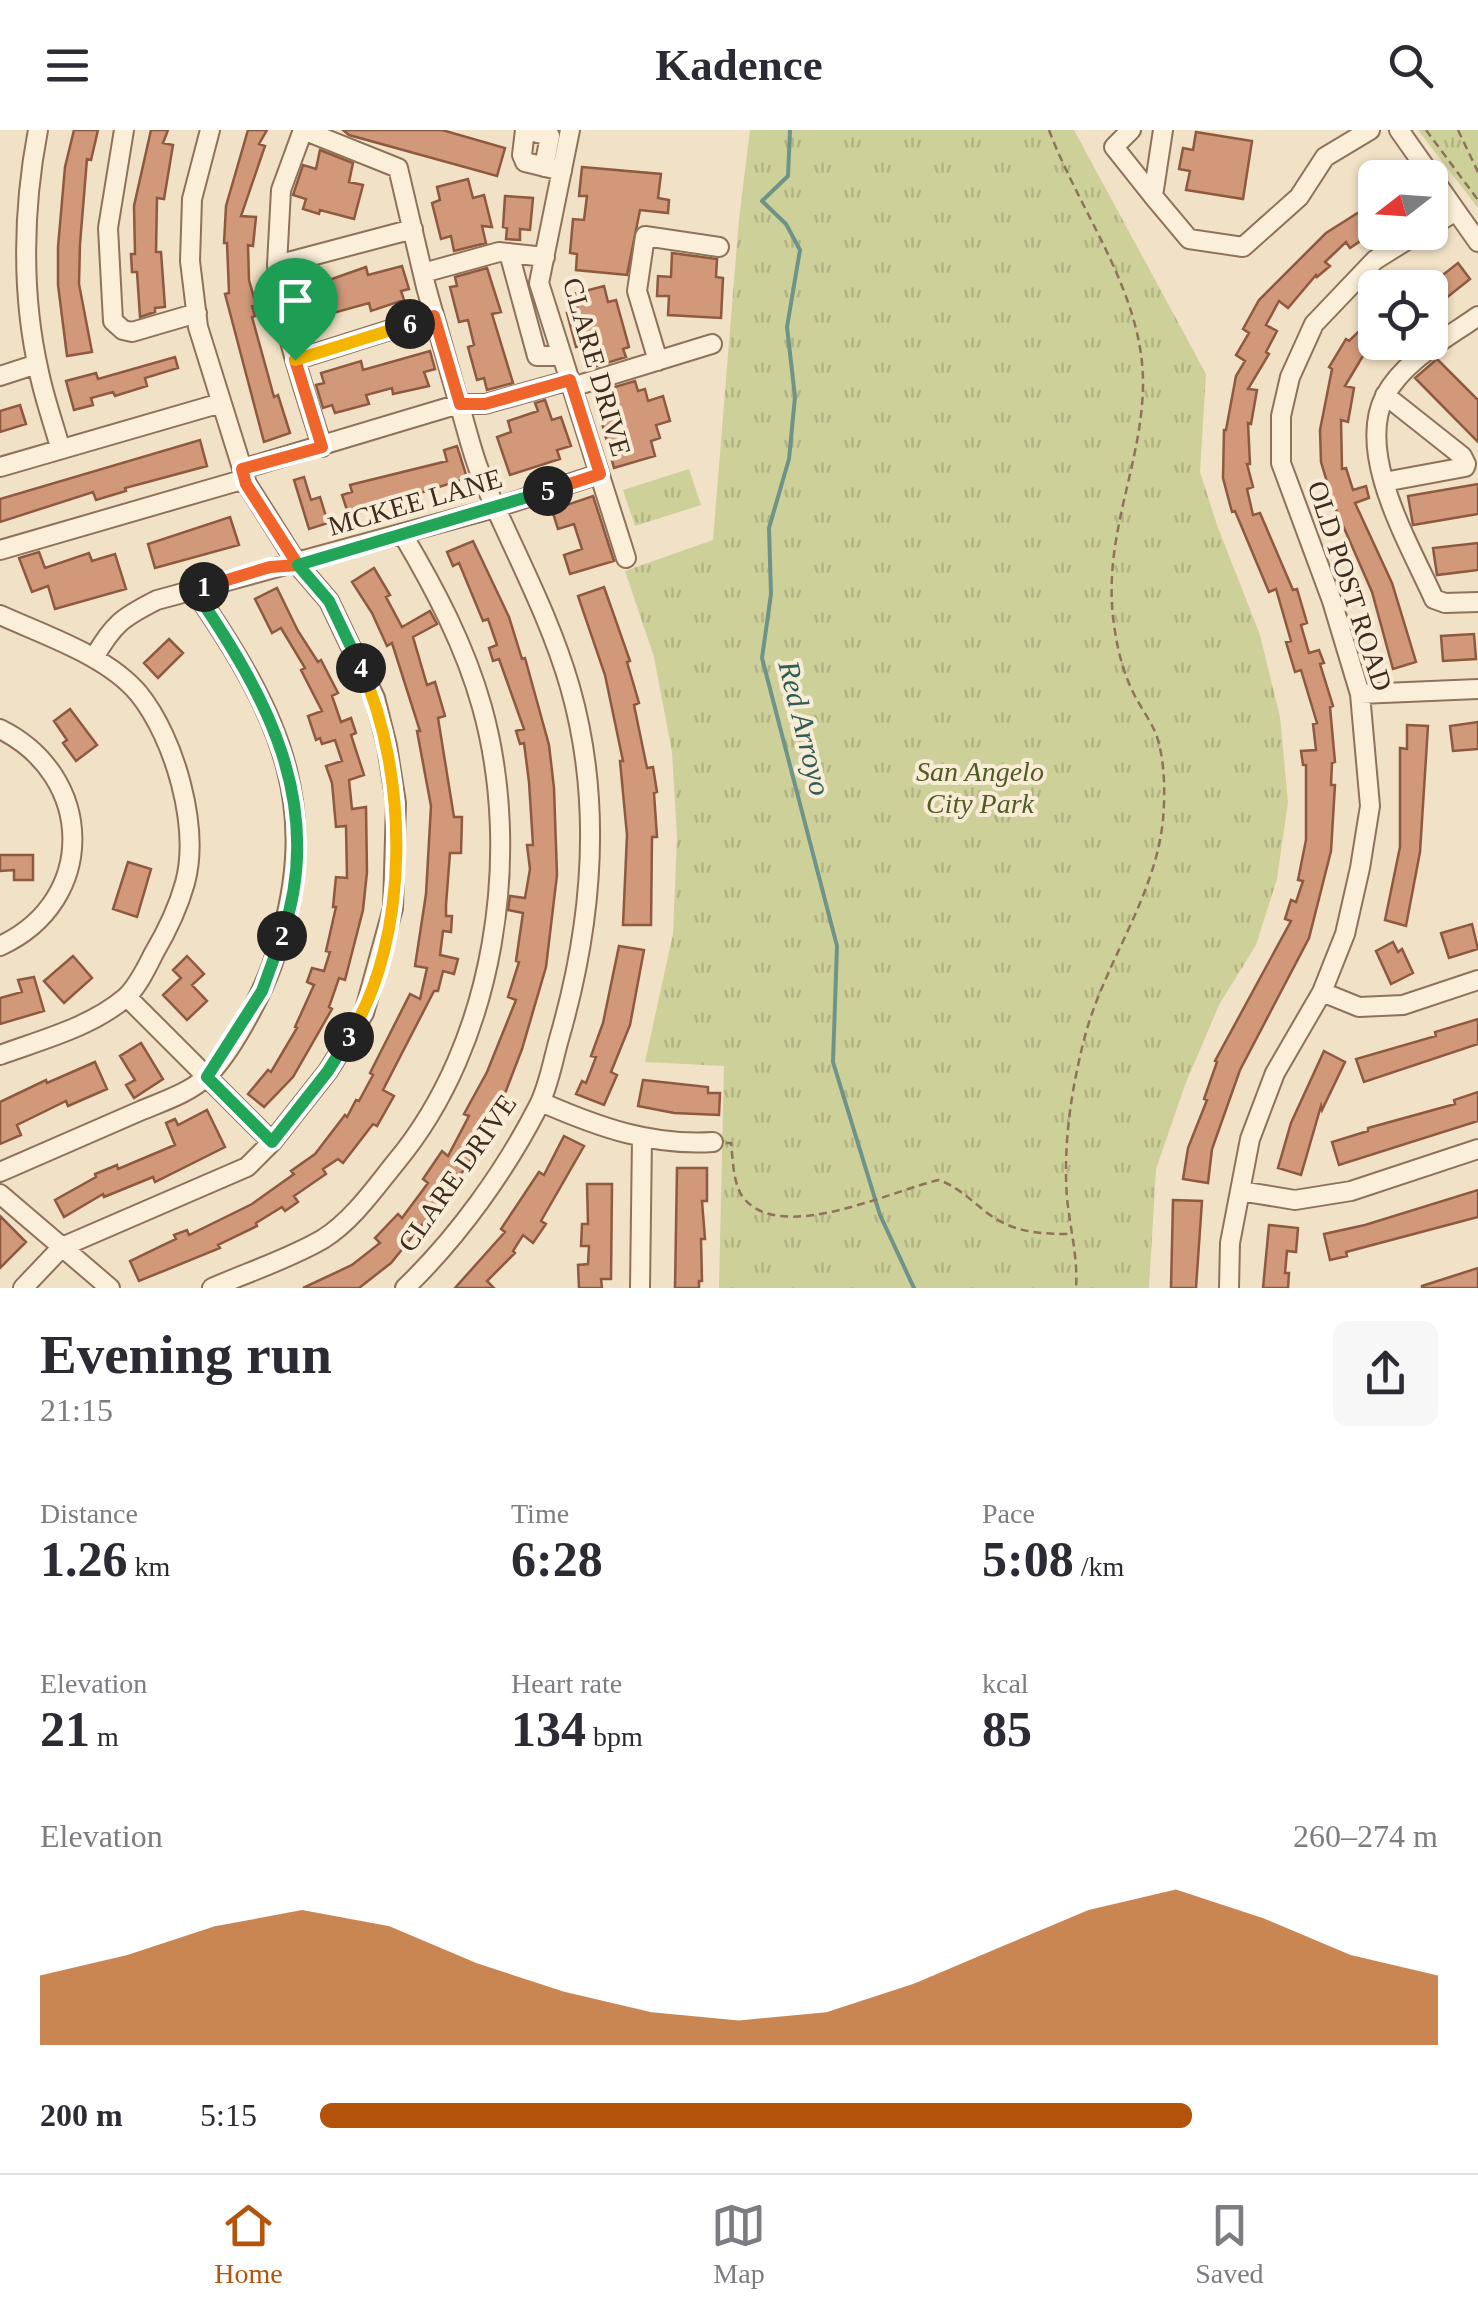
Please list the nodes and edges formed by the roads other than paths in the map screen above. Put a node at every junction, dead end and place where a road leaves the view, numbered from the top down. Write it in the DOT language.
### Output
graph roads {
  1 [pos="38,130"];
  2 [pos="124,130"];
  3 [pos="210,130"];
  4 [pos="303,130"];
  5 [pos="525,130"];
  6 [pos="570,130"];
  7 [pos="1131,130"];
  8 [pos="1163,130"];
  9 [pos="1370,130"];
  10 [pos="1399,130"];
  11 [pos="553,169"];
  12 [pos="1153,196"];
  13 [pos="1456,211"];
  14 [pos="1448,216"];
  15 [pos="413,229"];
  16 [pos="1478,242"];
  17 [pos="719,248"];
  18 [pos="1391,250"];
  19 [pos="509,253"];
  20 [pos="545,257"];
  21 [pos="277,265"];
  22 [pos="423,272"];
  23 [pos="196,313"];
  24 [pos="434,316"];
  25 [pos="1478,316"];
  26 [pos="712,344"];
  27 [pos="562,356"];
  28 [pos="295,360"];
  29 [pos="658,360"];
  30 [pos="37,364"];
  31 [pos="0,376"];
  32 [pos="571,383"];
  33 [pos="1385,394"];
  34 [pos="221,403"];
  35 [pos="460,404"];
  36 [pos="322,447"];
  37 [pos="60,448"];
  38 [pos="0,467"];
  39 [pos="243,474"];
  40 [pos="600,474"];
  41 [pos="1384,482"];
  42 [pos="496,508"];
  43 [pos="403,535"];
  44 [pos="0,550"];
  45 [pos="626,558"];
  46 [pos="298,565"];
  47 [pos="194,590"];
  48 [pos="1478,602"];
  49 [pos="0,615"];
  50 [pos="94,658"];
  51 [pos="1478,689"];
  52 [pos="1360,694"];
  53 [pos="0,729"];
  54 [pos="0,946"];
  55 [pos="1478,980"];
  56 [pos="1322,992"];
  57 [pos="127,997"];
  58 [pos="0,1055"];
  59 [pos="207,1077"];
  60 [pos="541,1102"];
  61 [pos="642,1138"];
  62 [pos="272,1142"];
  63 [pos="713,1142"];
  64 [pos="1478,1150"];
  65 [pos="0,1172"];
  66 [pos="1240,1191"];
  67 [pos="0,1194"];
  68 [pos="62,1247"];
  69 [pos="24,1288"];
  70 [pos="110,1288"];
  71 [pos="212,1288"];
  72 [pos="405,1288"];
  73 [pos="640,1288"];
  74 [pos="1229,1288"];
  1 -- 30 [label="street"];
  2 -- 23 [label="street"];
  3 -- 23 [label="street"];
  4 -- 15 [label="street, CLARE DRIVE"];
  4 -- 21 [label="street"];
  5 -- 11 [label="street"];
  6 -- 11 [label="street, CLARE DRIVE"];
  7 -- 12 [label="street"];
  8 -- 12 [label="street"];
  9 -- 12 [label="street"];
  10 -- 13 [label="street"];
  11 -- 20 [label="street, CLARE DRIVE"];
  13 -- 14 [label="street"];
  13 -- 16 [label="street"];
  15 -- 21 [label="street"];
  15 -- 22 [label="street, CLARE DRIVE"];
  17 -- 29 [label="street"];
  18 -- 52 [label="street, OLD POST ROAD"];
  19 -- 20 [label="street"];
  19 -- 22 [label="street"];
  19 -- 27 [label="street"];
  20 -- 27 [label="street, CLARE DRIVE"];
  21 -- 28 [label="street"];
  22 -- 24 [label="street, CLARE DRIVE"];
  23 -- 34 [label="street"];
  24 -- 28 [label="street"];
  24 -- 35 [label="street, CLARE DRIVE"];
  25 -- 33 [label="street"];
  26 -- 29 [label="street"];
  27 -- 32 [label="street, CLARE DRIVE"];
  28 -- 36 [label="street"];
  29 -- 32 [label="street"];
  30 -- 31 [label="street"];
  30 -- 37 [label="street"];
  32 -- 35 [label="street"];
  32 -- 40 [label="street, CLARE DRIVE"];
  33 -- 41 [label="street"];
  33 -- 41 [label="street"];
  34 -- 37 [label="street"];
  34 -- 39 [label="street"];
  35 -- 36 [label="street"];
  35 -- 42 [label="street, CLARE DRIVE"];
  36 -- 39 [label="street"];
  37 -- 38 [label="street"];
  39 -- 44 [label="street"];
  39 -- 46 [label="street"];
  40 -- 42 [label="street, MCKEE LANE"];
  40 -- 45 [label="street, CLARE DRIVE"];
  41 -- 48 [label="street"];
  42 -- 43 [label="street, MCKEE LANE"];
  42 -- 60 [label="street, CLARE DRIVE"];
  43 -- 46 [label="street, MCKEE LANE"];
  43 -- 71 [label="street"];
  46 -- 47 [label="street, MCKEE LANE"];
  46 -- 62 [label="street"];
  47 -- 50 [label="street, MCKEE LANE"];
  47 -- 59 [label="street"];
  49 -- 50 [label="street"];
  50 -- 57 [label="street"];
  51 -- 52 [label="street"];
  52 -- 56 [label="street, OLD POST ROAD"];
  53 -- 54 [label="street"];
  55 -- 56 [label="street"];
  56 -- 66 [label="street, OLD POST ROAD"];
  57 -- 58 [label="street"];
  57 -- 59 [label="street"];
  59 -- 62 [label="street"];
  59 -- 65 [label="street"];
  60 -- 61 [label="street"];
  60 -- 72 [label="street, CLARE DRIVE"];
  61 -- 63 [label="street"];
  61 -- 73 [label="street"];
  62 -- 68 [label="street"];
  64 -- 66 [label="street"];
  66 -- 74 [label="street, OLD POST ROAD"];
  67 -- 68 [label="street"];
  68 -- 69 [label="street"];
  68 -- 70 [label="street"];
}
